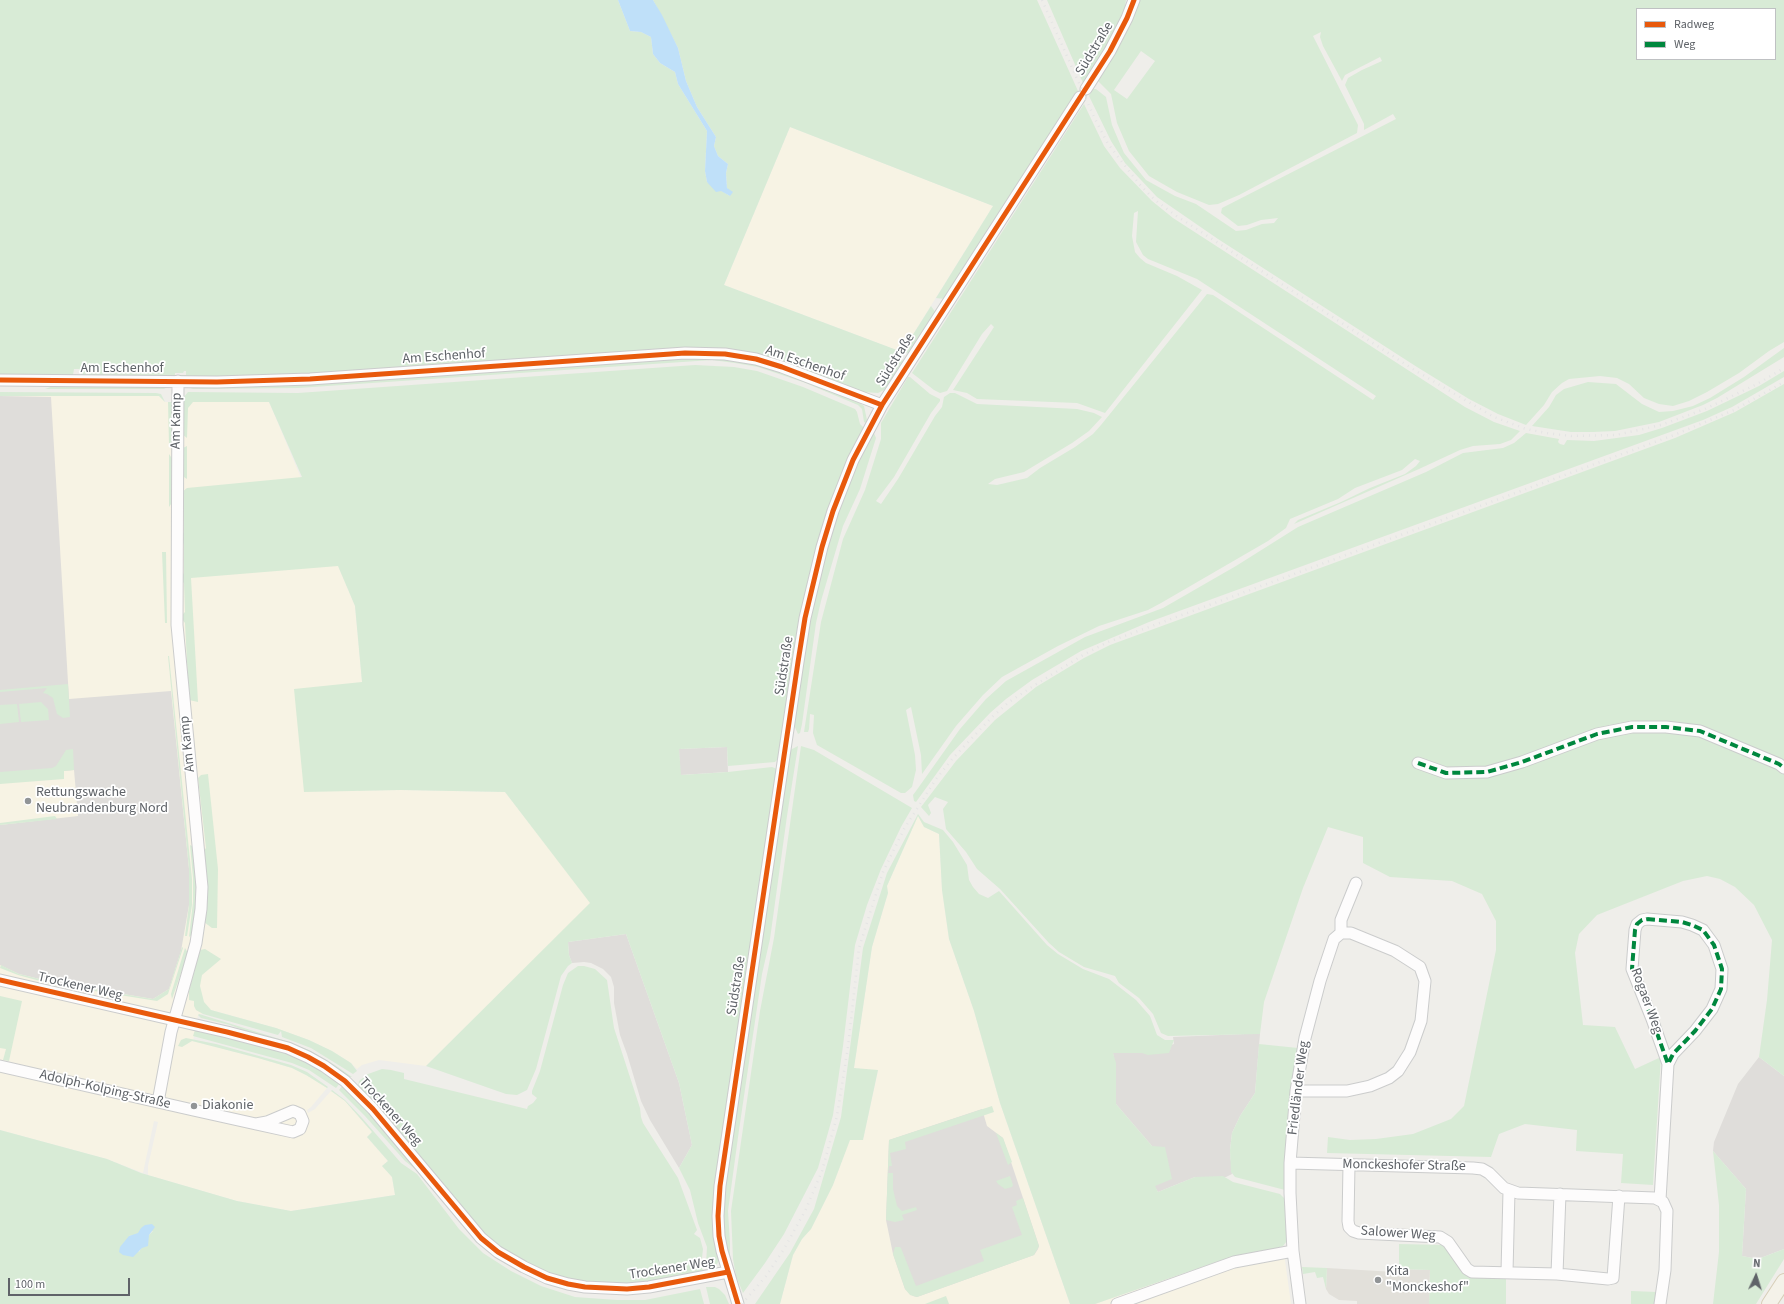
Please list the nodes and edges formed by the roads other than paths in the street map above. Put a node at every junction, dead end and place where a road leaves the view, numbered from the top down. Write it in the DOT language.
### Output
graph roads {
  1 [pos="1134,0"];
  2 [pos="0,380"];
  3 [pos="178,381"];
  4 [pos="882,405"];
  5 [pos="1418,763"];
  6 [pos="1784,768"];
  7 [pos="1356,883"];
  8 [pos="1341,933"];
  9 [pos="0,980"];
  10 [pos="175,1020"];
  11 [pos="1668,1064"];
  12 [pos="0,1066"];
  13 [pos="1296,1091"];
  14 [pos="158,1102"];
  15 [pos="256,1124"];
  16 [pos="1290,1163"];
  17 [pos="1349,1165"];
  18 [pos="1509,1191"];
  19 [pos="1560,1194"];
  20 [pos="1619,1196"];
  21 [pos="1660,1200"];
  22 [pos="1293,1251"];
  23 [pos="728,1272"];
  24 [pos="1507,1272"];
  25 [pos="1557,1274"];
  26 [pos="1784,1281"];
  27 [pos="738,1304"];
  28 [pos="1117,1304"];
  29 [pos="1300,1304"];
  30 [pos="1660,1304"];
  31 [pos="1769,1304"];
  1 -- 4 [label="street, Südstraße"];
  2 -- 3 [label="street, Am Eschenhof"];
  3 -- 4 [label="street, Am Eschenhof"];
  3 -- 10 [label="street, Am Kamp"];
  4 -- 23 [label="street, Südstraße"];
  5 -- 6 [label="street"];
  7 -- 8 [label="street, Friedländer Weg"];
  8 -- 13 [label="street, Friedländer Weg"];
  8 -- 13 [label="street"];
  9 -- 10 [label="street, Trockener Weg"];
  10 -- 14 [label="street, Am Kamp"];
  10 -- 23 [label="street, Trockener Weg"];
  11 -- 11 [label="street, Rogaer Weg"];
  11 -- 21 [label="street"];
  12 -- 14 [label="street, Adolph-Kolping-Straße"];
  13 -- 16 [label="street, Friedländer Weg"];
  14 -- 15 [label="street, Adolph-Kolping-Straße"];
  16 -- 17 [label="street, Monckeshofer Straße"];
  16 -- 22 [label="street, Friedländer Weg"];
  17 -- 18 [label="street, Monckeshofer Straße"];
  17 -- 24 [label="street, Salower Weg"];
  18 -- 19 [label="street"];
  18 -- 24 [label="street"];
  19 -- 20 [label="street"];
  19 -- 25 [label="street"];
  20 -- 21 [label="street"];
  20 -- 25 [label="street, Salower Weg"];
  21 -- 30 [label="street"];
  22 -- 28 [label="street"];
  22 -- 29 [label="street, Friedländer Weg"];
  23 -- 27 [label="street, Südstraße"];
  24 -- 25 [label="street, Salower Weg"];
  26 -- 31 [label="main road"];
}
